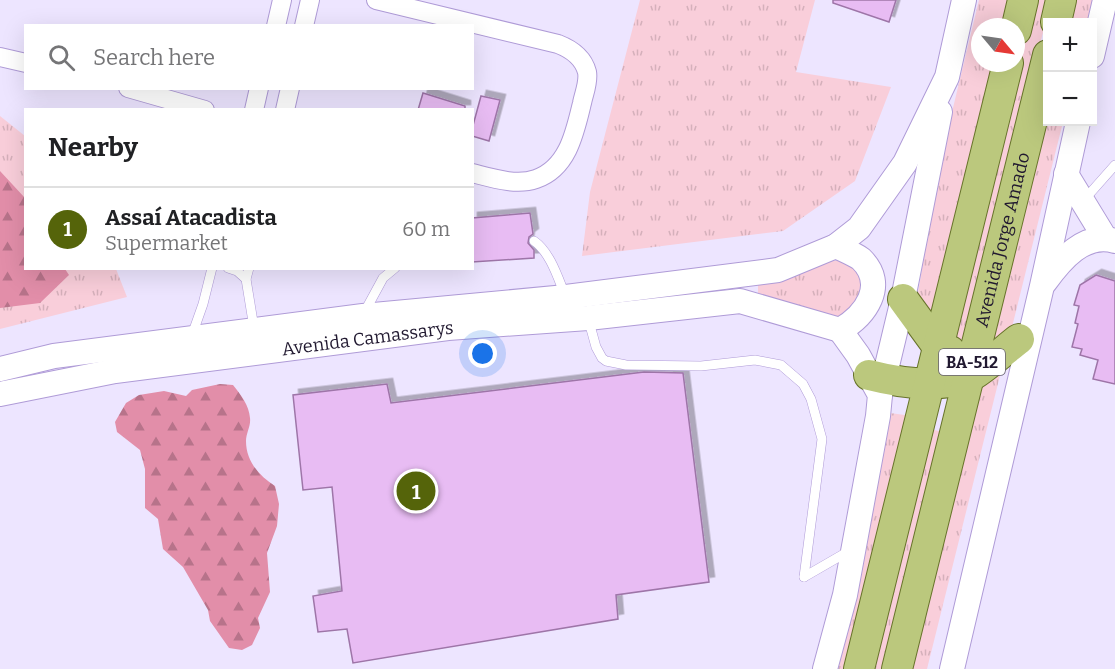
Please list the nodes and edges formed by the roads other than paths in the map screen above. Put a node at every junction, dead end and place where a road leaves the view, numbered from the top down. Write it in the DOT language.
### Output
graph roads {
  1 [pos="282,0"];
  2 [pos="310,0"];
  3 [pos="376,0"];
  4 [pos="964,0"];
  5 [pos="1023,0"];
  6 [pos="1061,0"];
  7 [pos="1105,0"];
  8 [pos="1019,18"];
  9 [pos="1057,18"];
  10 [pos="276,24"];
  11 [pos="304,24"];
  12 [pos="1097,34"];
  13 [pos="0,57"];
  14 [pos="24,63"];
  15 [pos="1043,71"];
  16 [pos="1006,72"];
  17 [pos="947,77"];
  18 [pos="135,90"];
  19 [pos="259,90"];
  20 [pos="290,90"];
  21 [pos="198,108"];
  22 [pos="254,108"];
  23 [pos="285,108"];
  24 [pos="1077,126"];
  25 [pos="1115,165"];
  26 [pos="474,173"];
  27 [pos="1066,174"];
  28 [pos="1083,202"];
  29 [pos="1110,240"];
  30 [pos="534,241"];
  31 [pos="836,246"];
  32 [pos="234,270"];
  33 [pos="248,270"];
  34 [pos="393,270"];
  35 [pos="211,272"];
  36 [pos="246,279"];
  37 [pos="1042,286"];
  38 [pos="566,297"];
  39 [pos="903,300"];
  40 [pos="363,316"];
  41 [pos="588,318"];
  42 [pos="255,330"];
  43 [pos="840,330"];
  44 [pos="1026,332"];
  45 [pos="190,339"];
  46 [pos="938,347"];
  47 [pos="971,367"];
  48 [pos="0,369"];
  49 [pos="878,383"];
  50 [pos="928,384"];
  51 [pos="0,394"];
  52 [pos="853,549"];
  53 [pos="825,669"];
  54 [pos="860,669"];
  55 [pos="897,669"];
  56 [pos="952,669"];
  1 -- 10 [label="street"];
  2 -- 11 [label="street"];
  3 -- 26 [label="street"];
  4 -- 17 [label="street"];
  5 -- 8 [label="main road"];
  6 -- 9 [label="main road"];
  7 -- 12 [label="street"];
  13 -- 14 [label="street"];
  15 -- 47 [label="main road, Avenida Jorge Amado / BA-512"];
  16 -- 46 [label="main road, Avenida Jorge Amado / BA-512"];
  17 -- 31 [label="street, Avenida Camassarys"];
  17 -- 39 [label="street"];
  18 -- 21 [label="street"];
  19 -- 22 [label="street"];
  20 -- 23 [label="street"];
  24 -- 27 [label="street"];
  25 -- 28 [label="lane"];
  27 -- 28 [label="street"];
  27 -- 37 [label="street"];
  28 -- 29 [label="street"];
  29 -- 37 [label="street"];
  30 -- 38 [label="lane"];
  31 -- 38 [label="street, Avenida Camassarys"];
  31 -- 43 [label="street"];
  32 -- 36 [label="lane"];
  33 -- 36 [label="lane"];
  34 -- 40 [label="lane"];
  35 -- 45 [label="lane"];
  36 -- 42 [label="lane"];
  37 -- 44 [label="street"];
  38 -- 40 [label="street, Avenida Camassarys"];
  39 -- 46 [label="main road"];
  39 -- 49 [label="street"];
  40 -- 42 [label="street, Avenida Camassarys"];
  41 -- 43 [label="street, Avenida Camassarys"];
  41 -- 51 [label="street, Avenida Camassarys"];
  41 -- 52 [label="lane"];
  42 -- 45 [label="street, Avenida Camassarys"];
  43 -- 49 [label="street"];
  44 -- 47 [label="main road"];
  44 -- 56 [label="street"];
  45 -- 48 [label="street, Avenida Camassarys"];
  46 -- 47 [label="main road"];
  46 -- 50 [label="main road, Avenida Jorge Amado / BA-512"];
  47 -- 50 [label="main road"];
  47 -- 55 [label="main road, Avenida Jorge Amado / BA-512"];
  49 -- 50 [label="main road"];
  49 -- 52 [label="street"];
  50 -- 54 [label="main road, Avenida Jorge Amado / BA-512"];
  52 -- 53 [label="street"];
}
